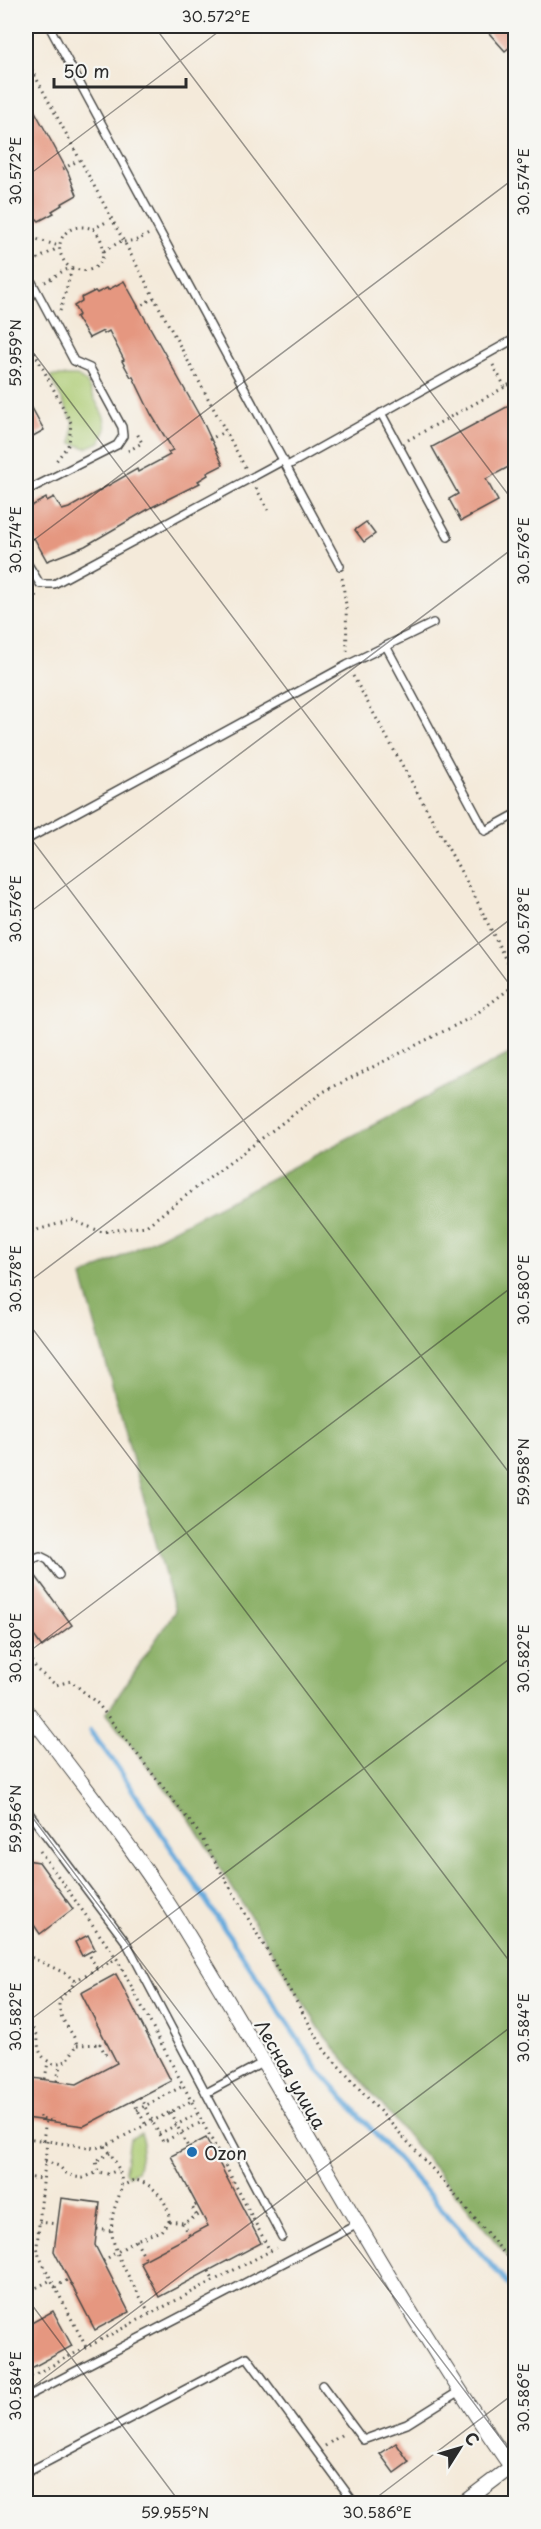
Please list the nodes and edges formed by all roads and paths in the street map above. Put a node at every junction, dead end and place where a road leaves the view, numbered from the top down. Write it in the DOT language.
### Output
graph roads {
  1 [pos="49,26"];
  2 [pos="26,59"];
  3 [pos="80,160"];
  4 [pos="63,170"];
  5 [pos="108,221"];
  6 [pos="93,229"];
  7 [pos="150,233"];
  8 [pos="26,236"];
  9 [pos="123,241"];
  10 [pos="59,247"];
  11 [pos="104,250"];
  12 [pos="26,256"];
  13 [pos="28,265"];
  14 [pos="71,269"];
  15 [pos="26,272"];
  16 [pos="34,288"];
  17 [pos="154,298"];
  18 [pos="137,307"];
  19 [pos="54,309"];
  20 [pos="26,336"];
  21 [pos="516,338"];
  22 [pos="487,354"];
  23 [pos="516,381"];
  24 [pos="505,387"];
  25 [pos="381,413"];
  26 [pos="132,424"];
  27 [pos="225,430"];
  28 [pos="209,440"];
  29 [pos="398,445"];
  30 [pos="123,454"];
  31 [pos="285,463"];
  32 [pos="47,466"];
  33 [pos="251,478"];
  34 [pos="26,491"];
  35 [pos="268,510"];
  36 [pos="448,537"];
  37 [pos="26,561"];
  38 [pos="340,566"];
  39 [pos="40,584"];
  40 [pos="433,623"];
  41 [pos="26,631"];
  42 [pos="386,646"];
  43 [pos="347,665"];
  44 [pos="516,814"];
  45 [pos="26,840"];
  46 [pos="516,983"];
  47 [pos="26,1233"];
  48 [pos="26,1562"];
  49 [pos="59,1575"];
  50 [pos="26,1659"];
  51 [pos="26,1710"];
  52 [pos="30,1726"];
  53 [pos="26,1809"];
  54 [pos="38,1847"];
  55 [pos="131,1952"];
  56 [pos="26,1955"];
  57 [pos="90,1956"];
  58 [pos="117,1959"];
  59 [pos="97,1969"];
  60 [pos="74,1981"];
  61 [pos="26,2019"];
  62 [pos="148,2019"];
  63 [pos="141,2023"];
  64 [pos="153,2029"];
  65 [pos="146,2032"];
  66 [pos="106,2041"];
  67 [pos="99,2044"];
  68 [pos="77,2045"];
  69 [pos="111,2051"];
  70 [pos="48,2062"];
  71 [pos="264,2062"];
  72 [pos="60,2065"];
  73 [pos="45,2079"];
  74 [pos="57,2081"];
  75 [pos="183,2086"];
  76 [pos="206,2093"];
  77 [pos="140,2097"];
  78 [pos="133,2101"];
  79 [pos="191,2101"];
  80 [pos="145,2106"];
  81 [pos="137,2110"];
  82 [pos="170,2112"];
  83 [pos="198,2114"];
  84 [pos="40,2116"];
  85 [pos="52,2118"];
  86 [pos="46,2120"];
  87 [pos="152,2121"];
  88 [pos="202,2122"];
  89 [pos="177,2124"];
  90 [pos="146,2125"];
  91 [pos="181,2133"];
  92 [pos="159,2134"];
  93 [pos="26,2138"];
  94 [pos="45,2141"];
  95 [pos="105,2146"];
  96 [pos="188,2147"];
  97 [pos="110,2153"];
  98 [pos="45,2161"];
  99 [pos="119,2169"];
  100 [pos="98,2172"];
  101 [pos="26,2177"];
  102 [pos="43,2179"];
  103 [pos="122,2186"];
  104 [pos="196,2205"];
  105 [pos="201,2214"];
  106 [pos="197,2216"];
  107 [pos="169,2221"];
  108 [pos="39,2222"];
  109 [pos="183,2223"];
  110 [pos="57,2224"];
  111 [pos="358,2224"];
  112 [pos="97,2229"];
  113 [pos="112,2231"];
  114 [pos="190,2236"];
  115 [pos="282,2237"];
  116 [pos="136,2240"];
  117 [pos="270,2251"];
  118 [pos="118,2253"];
  119 [pos="146,2259"];
  120 [pos="104,2261"];
  121 [pos="516,2268"];
  122 [pos="208,2271"];
  123 [pos="69,2279"];
  124 [pos="51,2280"];
  125 [pos="214,2281"];
  126 [pos="55,2287"];
  127 [pos="26,2293"];
  128 [pos="150,2314"];
  129 [pos="86,2347"];
  130 [pos="26,2379"];
  131 [pos="322,2385"];
  132 [pos="460,2390"];
  133 [pos="26,2397"];
  134 [pos="353,2426"];
  135 [pos="317,2452"];
  136 [pos="513,2470"];
  137 [pos="26,2473"];
  138 [pos="355,2504"];
  139 [pos="462,2504"];
  1 -- 31 [label="lane"];
  2 -- 3 [label="path"];
  3 -- 4 [label="path"];
  3 -- 9 [label="path"];
  5 -- 6 [label="path"];
  6 -- 10 [label="path"];
  6 -- 11 [label="path"];
  7 -- 9 [label="path"];
  8 -- 10 [label="path"];
  9 -- 11 [label="path"];
  9 -- 17 [label="path"];
  10 -- 13 [label="path"];
  10 -- 14 [label="path"];
  11 -- 14 [label="path"];
  12 -- 13 [label="path"];
  14 -- 16 [label="path"];
  14 -- 19 [label="path"];
  15 -- 16 [label="lane"];
  16 -- 34 [label="lane"];
  17 -- 18 [label="path"];
  17 -- 27 [label="path"];
  20 -- 32 [label="path"];
  21 -- 22 [label="lane"];
  22 -- 24 [label="path"];
  22 -- 25 [label="lane"];
  23 -- 24 [label="path"];
  24 -- 29 [label="path"];
  25 -- 29 [label="lane"];
  25 -- 31 [label="lane"];
  26 -- 30 [label="path"];
  27 -- 28 [label="path"];
  27 -- 33 [label="path"];
  29 -- 36 [label="lane"];
  31 -- 33 [label="lane"];
  31 -- 38 [label="lane"];
  33 -- 35 [label="path"];
  33 -- 39 [label="lane"];
  37 -- 39 [label="lane"];
  38 -- 43 [label="path"];
  39 -- 41 [label="path"];
  40 -- 42 [label="lane"];
  42 -- 43 [label="lane"];
  42 -- 44 [label="lane"];
  43 -- 45 [label="lane"];
  43 -- 46 [label="path"];
  46 -- 47 [label="path"];
  48 -- 49 [label="lane"];
  50 -- 121 [label="path"];
  51 -- 52 [label="street, Лесная улица"];
  52 -- 71 [label="street, Лесная улица"];
  53 -- 55 [label="lane"];
  54 -- 58 [label="path"];
  55 -- 58 [label="path"];
  55 -- 76 [label="lane"];
  56 -- 60 [label="path"];
  57 -- 59 [label="path"];
  58 -- 59 [label="path"];
  58 -- 62 [label="path"];
  59 -- 60 [label="path"];
  60 -- 68 [label="path"];
  61 -- 70 [label="path"];
  62 -- 63 [label="path"];
  62 -- 64 [label="path"];
  64 -- 65 [label="path"];
  64 -- 75 [label="path"];
  66 -- 67 [label="path"];
  67 -- 68 [label="path"];
  67 -- 69 [label="path"];
  68 -- 72 [label="path"];
  70 -- 72 [label="path"];
  70 -- 73 [label="path"];
  71 -- 76 [label="lane"];
  71 -- 111 [label="street, Лесная улица"];
  72 -- 74 [label="path"];
  75 -- 79 [label="path"];
  75 -- 80 [label="path"];
  76 -- 79 [label="path"];
  76 -- 115 [label="lane"];
  77 -- 80 [label="path"];
  78 -- 81 [label="path"];
  79 -- 82 [label="path"];
  79 -- 83 [label="path"];
  80 -- 81 [label="path"];
  80 -- 87 [label="path"];
  81 -- 90 [label="path"];
  82 -- 87 [label="path"];
  82 -- 89 [label="path"];
  83 -- 88 [label="path"];
  83 -- 89 [label="path"];
  84 -- 86 [label="path"];
  85 -- 86 [label="path"];
  86 -- 94 [label="path"];
  87 -- 90 [label="path"];
  87 -- 92 [label="path"];
  88 -- 91 [label="path"];
  88 -- 117 [label="path"];
  89 -- 91 [label="path"];
  89 -- 92 [label="path"];
  90 -- 95 [label="path"];
  91 -- 92 [label="path"];
  91 -- 96 [label="path"];
  93 -- 94 [label="path"];
  94 -- 95 [label="path"];
  94 -- 98 [label="path"];
  95 -- 97 [label="path"];
  97 -- 99 [label="path"];
  97 -- 100 [label="path"];
  98 -- 100 [label="path"];
  98 -- 102 [label="path"];
  99 -- 100 [label="path"];
  99 -- 103 [label="path"];
  101 -- 102 [label="path"];
  102 -- 108 [label="path"];
  103 -- 107 [label="path"];
  103 -- 113 [label="path"];
  104 -- 106 [label="path"];
  105 -- 106 [label="path"];
  106 -- 109 [label="path"];
  107 -- 109 [label="path"];
  107 -- 116 [label="path"];
  108 -- 110 [label="path"];
  108 -- 124 [label="path"];
  109 -- 114 [label="path"];
  111 -- 132 [label="street, Лесная улица"];
  111 -- 133 [label="lane"];
  112 -- 113 [label="path"];
  113 -- 118 [label="path"];
  115 -- 117 [label="path"];
  116 -- 118 [label="path"];
  116 -- 119 [label="path"];
  117 -- 125 [label="path"];
  118 -- 120 [label="path"];
  118 -- 128 [label="path"];
  122 -- 125 [label="path"];
  123 -- 126 [label="path"];
  124 -- 126 [label="path"];
  124 -- 127 [label="path"];
  125 -- 128 [label="path"];
  126 -- 129 [label="path"];
  128 -- 129 [label="path"];
  129 -- 130 [label="path"];
  131 -- 134 [label="lane"];
  132 -- 134 [label="lane"];
  132 -- 136 [label="street, Лесная улица"];
  134 -- 135 [label="path"];
  135 -- 137 [label="lane"];
  135 -- 138 [label="lane"];
  136 -- 139 [label="street"];
}
